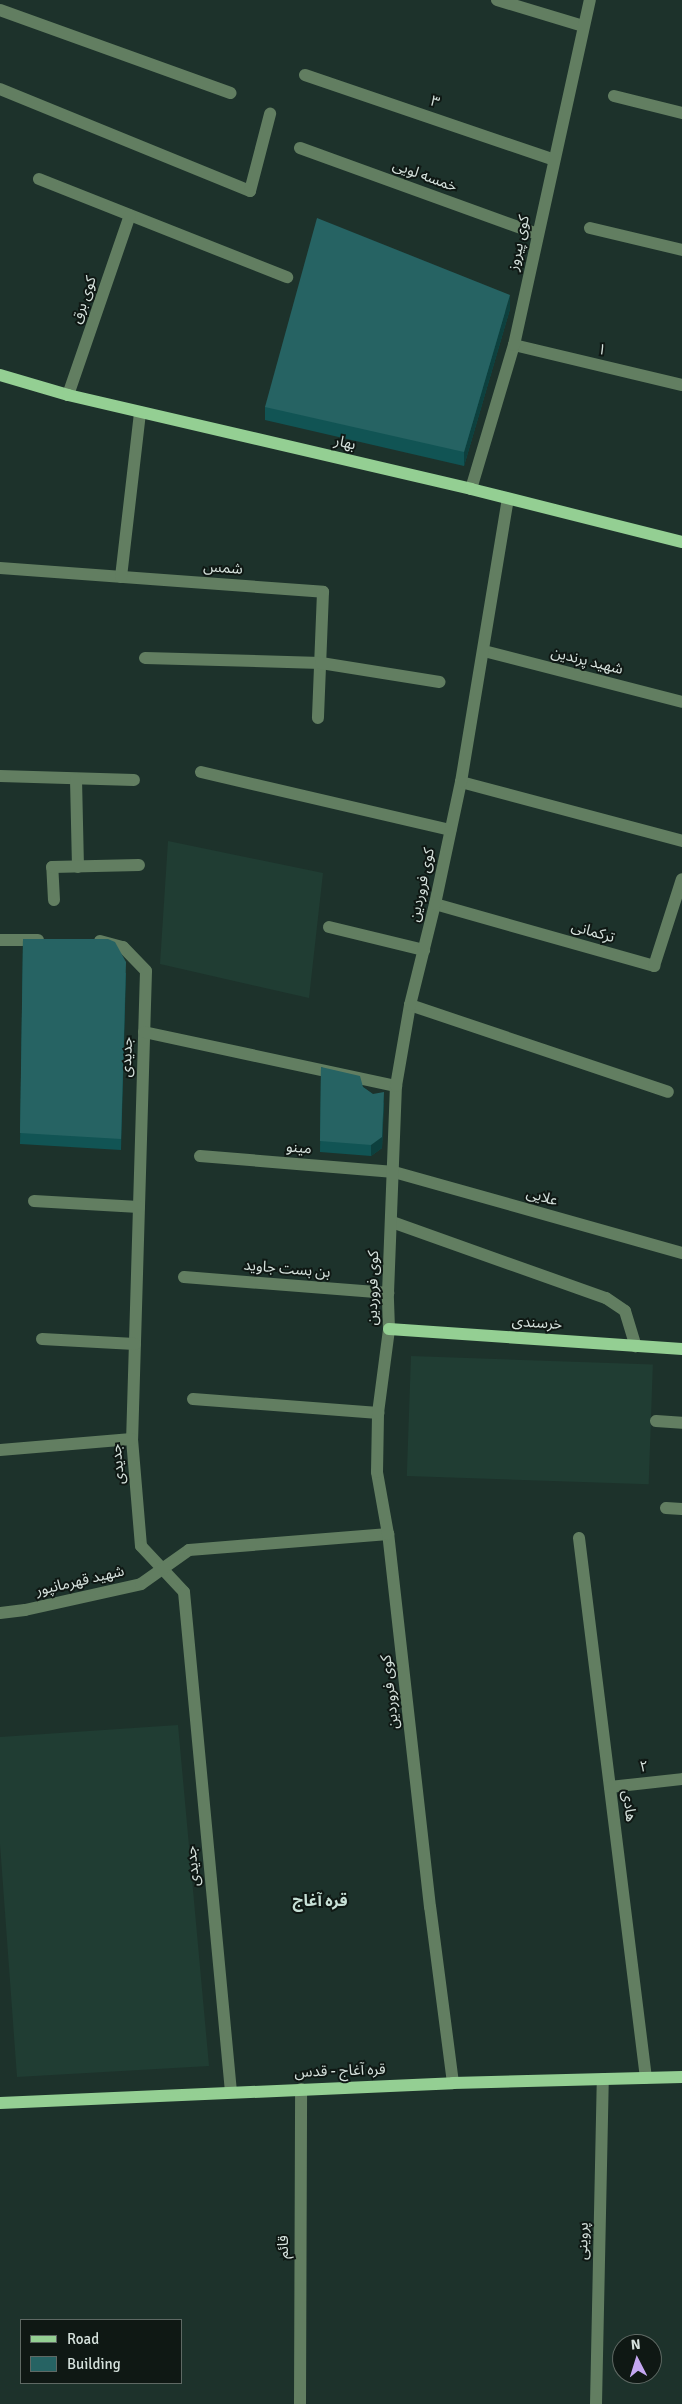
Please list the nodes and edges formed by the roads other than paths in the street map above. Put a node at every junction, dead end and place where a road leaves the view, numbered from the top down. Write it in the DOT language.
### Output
graph roads {
  1 [pos="496,0"];
  2 [pos="590,0"];
  3 [pos="0,10"];
  4 [pos="583,26"];
  5 [pos="305,76"];
  6 [pos="0,89"];
  7 [pos="231,93"];
  8 [pos="614,96"];
  9 [pos="682,113"];
  10 [pos="270,114"];
  11 [pos="300,148"];
  12 [pos="554,160"];
  13 [pos="39,179"];
  14 [pos="130,215"];
  15 [pos="590,228"];
  16 [pos="538,234"];
  17 [pos="682,250"];
  18 [pos="287,277"];
  19 [pos="514,345"];
  20 [pos="0,375"];
  21 [pos="682,385"];
  22 [pos="68,395"];
  23 [pos="140,412"];
  24 [pos="471,489"];
  25 [pos="508,499"];
  26 [pos="682,542"];
  27 [pos="0,568"];
  28 [pos="121,577"];
  29 [pos="484,651"];
  30 [pos="145,658"];
  31 [pos="321,663"];
  32 [pos="439,682"];
  33 [pos="682,702"];
  34 [pos="318,718"];
  35 [pos="201,772"];
  36 [pos="0,776"];
  37 [pos="76,779"];
  38 [pos="134,780"];
  39 [pos="460,782"];
  40 [pos="450,830"];
  41 [pos="682,841"];
  42 [pos="138,866"];
  43 [pos="78,867"];
  44 [pos="682,880"];
  45 [pos="54,900"];
  46 [pos="435,904"];
  47 [pos="329,927"];
  48 [pos="0,940"];
  49 [pos="55,940"];
  50 [pos="90,941"];
  51 [pos="424,950"];
  52 [pos="410,1005"];
  53 [pos="144,1032"];
  54 [pos="396,1086"];
  55 [pos="668,1092"];
  56 [pos="200,1156"];
  57 [pos="394,1172"];
  58 [pos="34,1201"];
  59 [pos="138,1207"];
  60 [pos="392,1222"];
  61 [pos="682,1253"];
  62 [pos="184,1277"];
  63 [pos="388,1294"];
  64 [pos="389,1329"];
  65 [pos="42,1339"];
  66 [pos="134,1344"];
  67 [pos="636,1346"];
  68 [pos="682,1349"];
  69 [pos="194,1399"];
  70 [pos="378,1413"];
  71 [pos="656,1421"];
  72 [pos="682,1423"];
  73 [pos="132,1439"];
  74 [pos="0,1450"];
  75 [pos="666,1508"];
  76 [pos="682,1509"];
  77 [pos="388,1534"];
  78 [pos="579,1538"];
  79 [pos="163,1568"];
  80 [pos="0,1613"];
  81 [pos="682,1778"];
  82 [pos="610,1787"];
  83 [pos="682,2077"];
  84 [pos="646,2078"];
  85 [pos="603,2079"];
  86 [pos="453,2083"];
  87 [pos="301,2089"];
  88 [pos="231,2092"];
  89 [pos="0,2103"];
  90 [pos="300,2404"];
  91 [pos="596,2404"];
  1 -- 4 [label="street"];
  2 -- 4 [label="street, کوی پیروز"];
  3 -- 7 [label="street"];
  4 -- 12 [label="street, کوی پیروز"];
  5 -- 12 [label="street, ۳"];
  6 -- 10 [label="street"];
  8 -- 9 [label="street"];
  11 -- 16 [label="street, خمسه لویی"];
  12 -- 16 [label="street, کوی پیروز"];
  13 -- 14 [label="street"];
  14 -- 18 [label="street"];
  14 -- 22 [label="street, کوی برق"];
  15 -- 17 [label="street"];
  16 -- 19 [label="street, کوی پیروز"];
  19 -- 21 [label="street, ۱"];
  19 -- 24 [label="street, کوی پیروز"];
  20 -- 22 [label="main road, بهار"];
  22 -- 23 [label="main road, بهار"];
  23 -- 24 [label="main road, بهار"];
  23 -- 28 [label="street"];
  24 -- 25 [label="main road, بهار"];
  25 -- 26 [label="main road, بهار"];
  25 -- 29 [label="street, کوی فروردین"];
  27 -- 28 [label="street, شمس"];
  28 -- 31 [label="street, شمس"];
  29 -- 33 [label="street, شهید پرندین"];
  29 -- 39 [label="street, کوی فروردین"];
  30 -- 31 [label="street"];
  31 -- 32 [label="street"];
  31 -- 34 [label="street"];
  35 -- 40 [label="street"];
  36 -- 37 [label="street"];
  37 -- 38 [label="street"];
  37 -- 43 [label="street"];
  39 -- 40 [label="street, کوی فروردین"];
  39 -- 41 [label="street"];
  40 -- 46 [label="street, کوی فروردین"];
  42 -- 43 [label="street"];
  43 -- 45 [label="street"];
  44 -- 46 [label="street, ترکمانی"];
  46 -- 51 [label="street, کوی فروردین"];
  47 -- 51 [label="street"];
  48 -- 49 [label="street"];
  50 -- 53 [label="street, جدیدی"];
  51 -- 52 [label="street, کوی فروردین"];
  52 -- 54 [label="street, کوی فروردین"];
  52 -- 55 [label="street"];
  53 -- 54 [label="street"];
  53 -- 59 [label="street, جدیدی"];
  54 -- 57 [label="street, کوی فروردین"];
  56 -- 57 [label="street, مینو"];
  57 -- 60 [label="street, کوی فروردین"];
  57 -- 61 [label="street, علایی"];
  58 -- 59 [label="street"];
  59 -- 66 [label="street, جدیدی"];
  60 -- 63 [label="street, کوی فروردین"];
  60 -- 67 [label="street"];
  62 -- 63 [label="street, بن بست جاوید"];
  63 -- 64 [label="street, کوی فروردین"];
  64 -- 67 [label="main road, خرسندی"];
  64 -- 70 [label="street, کوی فروردین"];
  65 -- 66 [label="street"];
  66 -- 73 [label="street, جدیدی"];
  67 -- 68 [label="main road, خرسندی"];
  69 -- 70 [label="street"];
  70 -- 77 [label="street, کوی فروردین"];
  71 -- 72 [label="street"];
  73 -- 74 [label="street"];
  73 -- 79 [label="street, جدیدی"];
  75 -- 76 [label="street"];
  77 -- 79 [label="street, شهید قهرمانپور"];
  77 -- 86 [label="street, کوی فروردین"];
  78 -- 82 [label="street, هادی"];
  79 -- 80 [label="street, شهید قهرمانپور"];
  79 -- 88 [label="street, جدیدی"];
  81 -- 82 [label="street, ۲"];
  82 -- 84 [label="street, هادی"];
  83 -- 84 [label="main road, قره آغاج - قدس"];
  84 -- 85 [label="main road, قره آغاج - قدس"];
  85 -- 86 [label="main road, قره آغاج - قدس"];
  85 -- 91 [label="street, پروینی"];
  86 -- 87 [label="main road, قره آغاج - قدس"];
  87 -- 88 [label="main road, قره آغاج - قدس"];
  87 -- 90 [label="street, قائم"];
  88 -- 89 [label="main road, قره آغاج - قدس"];
}
